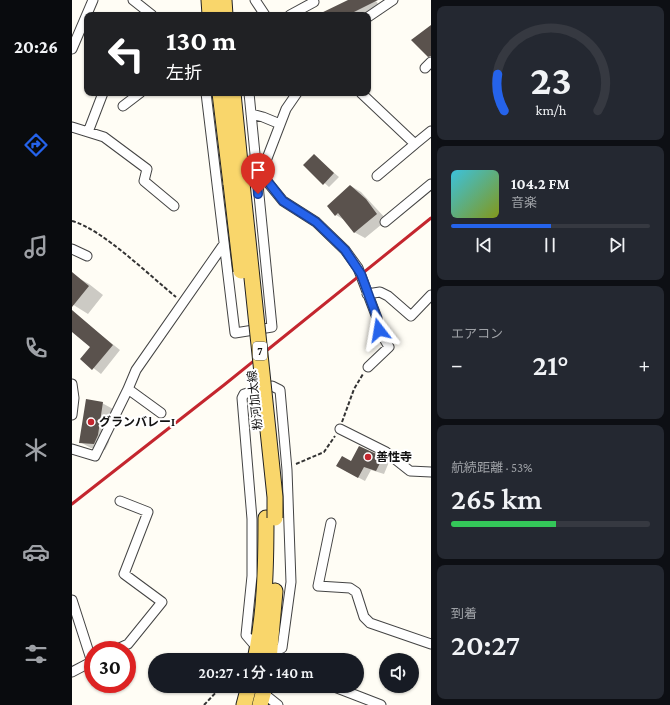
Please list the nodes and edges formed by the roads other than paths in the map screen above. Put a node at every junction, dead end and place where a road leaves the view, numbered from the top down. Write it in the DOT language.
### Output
graph roads {
  1 [pos="94,0"];
  2 [pos="133,0"];
  3 [pos="209,0"];
  4 [pos="224,0"];
  5 [pos="255,0"];
  6 [pos="393,0"];
  7 [pos="314,2"];
  8 [pos="141,11"];
  9 [pos="89,12"];
  10 [pos="210,12"];
  11 [pos="225,12"];
  12 [pos="263,12"];
  13 [pos="296,12"];
  14 [pos="371,15"];
  15 [pos="84,22"];
  16 [pos="72,49"];
  17 [pos="102,96"];
  18 [pos="136,96"];
  19 [pos="206,96"];
  20 [pos="221,96"];
  21 [pos="234,96"];
  22 [pos="249,96"];
  23 [pos="295,96"];
  24 [pos="364,96"];
  25 [pos="123,106"];
  26 [pos="251,114"];
  27 [pos="280,124"];
  28 [pos="72,127"];
  29 [pos="431,131"];
  30 [pos="88,132"];
  31 [pos="415,144"];
  32 [pos="377,176"];
  33 [pos="248,180"];
  34 [pos="431,184"];
  35 [pos="174,206"];
  36 [pos="385,222"];
  37 [pos="224,244"];
  38 [pos="72,249"];
  39 [pos="87,256"];
  40 [pos="367,294"];
  41 [pos="431,295"];
  42 [pos="368,367"];
  43 [pos="72,384"];
  44 [pos="128,389"];
  45 [pos="73,398"];
  46 [pos="161,413"];
  47 [pos="72,415"];
  48 [pos="340,429"];
  49 [pos="72,449"];
  50 [pos="431,472"];
  51 [pos="120,501"];
  52 [pos="331,523"];
  53 [pos="72,600"];
  54 [pos="85,641"];
  55 [pos="130,641"];
  56 [pos="431,644"];
  57 [pos="264,653"];
  58 [pos="263,656"];
  59 [pos="84,665"];
  60 [pos="72,672"];
  61 [pos="247,693"];
  62 [pos="350,693"];
  63 [pos="263,695"];
  64 [pos="244,705"];
  65 [pos="278,705"];
  66 [pos="381,705"];
  1 -- 9 [label="street"];
  2 -- 8 [label="street"];
  3 -- 10 [label="main road"];
  4 -- 11 [label="main road"];
  5 -- 12 [label="street"];
  6 -- 14 [label="street"];
  7 -- 13 [label="street"];
  15 -- 16 [label="street"];
  17 -- 30 [label="street"];
  18 -- 25 [label="street"];
  19 -- 37 [label="street"];
  20 -- 33 [label="main road, 粉河加太線 / 7"];
  21 -- 33 [label="main road, 粉河加太線 / 7"];
  22 -- 26 [label="street"];
  23 -- 27 [label="street"];
  24 -- 31 [label="street"];
  26 -- 27 [label="street"];
  26 -- 33 [label="street"];
  27 -- 33 [label="street"];
  28 -- 30 [label="street"];
  29 -- 31 [label="street"];
  30 -- 35 [label="street"];
  31 -- 32 [label="street"];
  33 -- 37 [label="street"];
  33 -- 40 [label="street"];
  33 -- 57 [label="main road, 粉河加太線 / 7, bridge"];
  34 -- 36 [label="street"];
  37 -- 44 [label="street"];
  38 -- 39 [label="street"];
  40 -- 41 [label="street"];
  40 -- 42 [label="street"];
  43 -- 45 [label="street"];
  44 -- 46 [label="street"];
  44 -- 49 [label="street"];
  45 -- 47 [label="street"];
  48 -- 50 [label="street"];
  51 -- 55 [label="street"];
  52 -- 56 [label="street"];
  53 -- 54 [label="street"];
  58 -- 58 [label="street"];
  59 -- 60 [label="street"];
  61 -- 64 [label="main road"];
  62 -- 66 [label="street"];
  63 -- 65 [label="street"];
}
